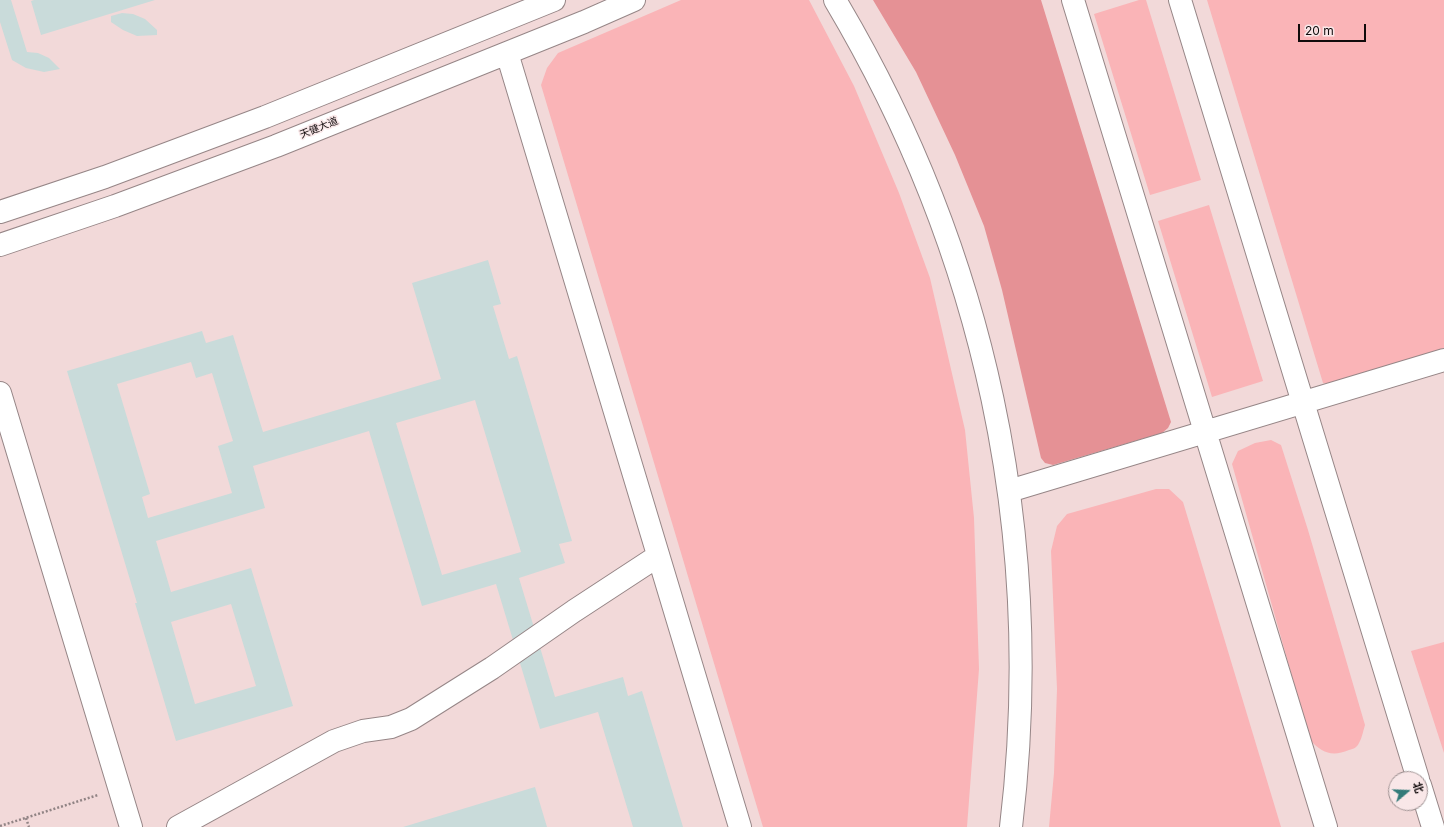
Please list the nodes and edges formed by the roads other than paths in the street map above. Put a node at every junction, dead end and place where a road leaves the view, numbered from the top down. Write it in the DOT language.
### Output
graph roads {
  1 [pos="554,0"];
  2 [pos="634,0"];
  3 [pos="835,0"];
  4 [pos="1073,0"];
  5 [pos="1180,0"];
  6 [pos="507,53"];
  7 [pos="0,212"];
  8 [pos="0,245"];
  9 [pos="1444,360"];
  10 [pos="0,393"];
  11 [pos="1303,402"];
  12 [pos="1205,431"];
  13 [pos="1009,491"];
  14 [pos="658,556"];
  15 [pos="1416,771"];
  16 [pos="1428,811"];
  17 [pos="131,827"];
  18 [pos="178,827"];
  19 [pos="740,827"];
  20 [pos="1011,827"];
  21 [pos="1326,827"];
  22 [pos="1433,827"];
  1 -- 7 [label="lane"];
  2 -- 6 [label="lane, 天健大道"];
  3 -- 13 [label="lane"];
  4 -- 12 [label="lane"];
  5 -- 11 [label="lane"];
  6 -- 8 [label="lane, 天健大道"];
  6 -- 14 [label="lane"];
  9 -- 11 [label="lane"];
  10 -- 17 [label="lane"];
  11 -- 12 [label="lane"];
  11 -- 15 [label="lane"];
  12 -- 13 [label="lane"];
  12 -- 21 [label="lane"];
  13 -- 20 [label="lane"];
  14 -- 18 [label="lane"];
  14 -- 19 [label="lane"];
  16 -- 22 [label="lane"];
}
